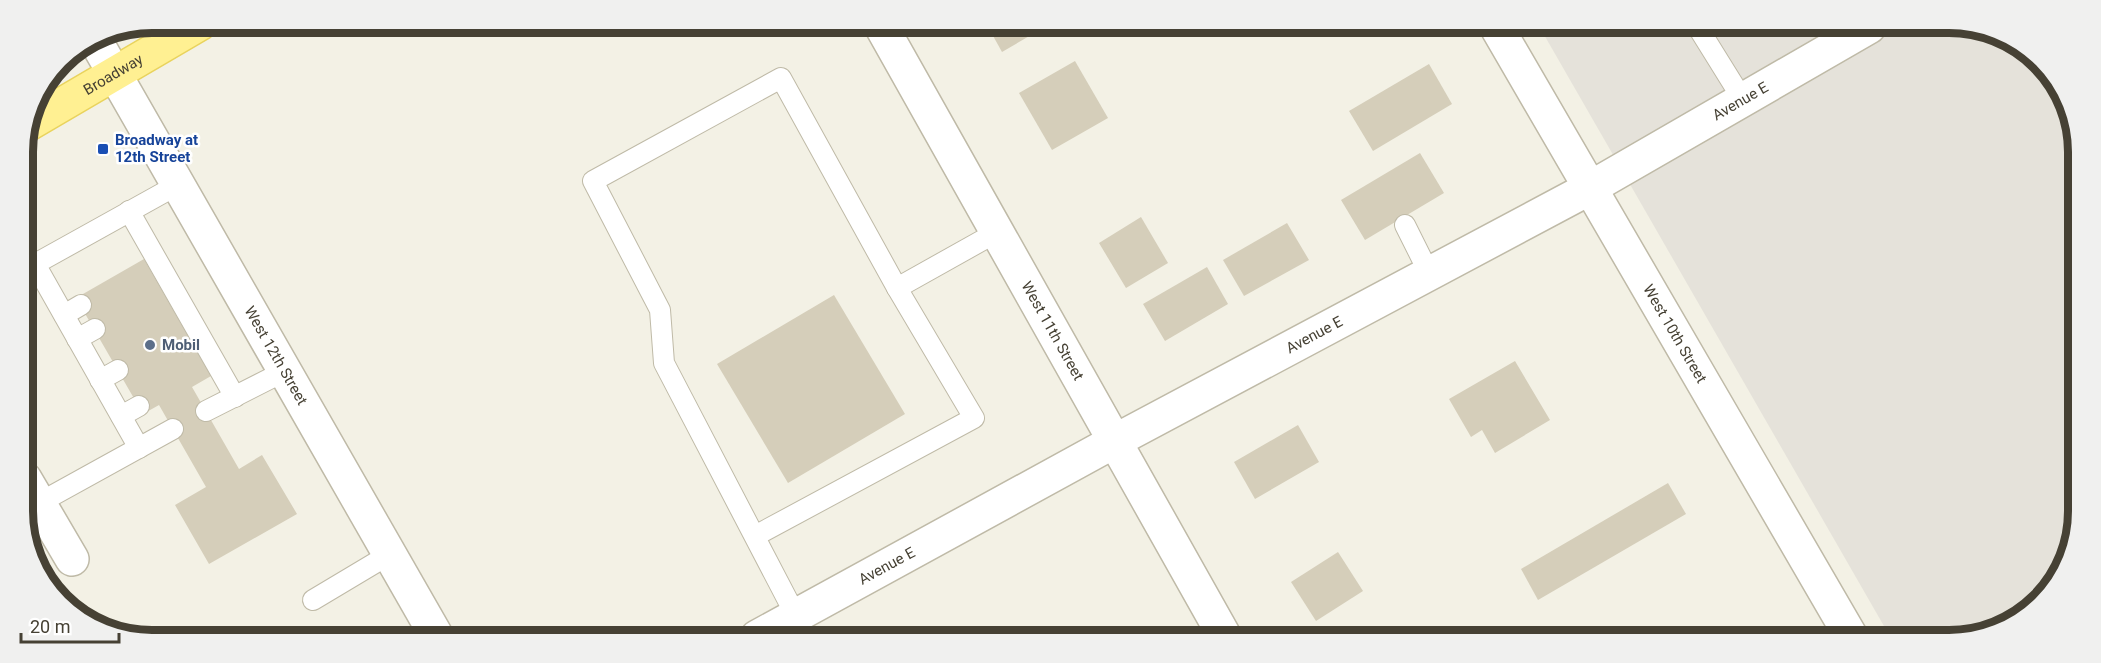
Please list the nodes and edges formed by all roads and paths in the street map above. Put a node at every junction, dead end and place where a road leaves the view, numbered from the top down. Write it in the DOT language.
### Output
graph roads {
  1 [pos="184,33"];
  2 [pos="885,33"];
  3 [pos="1500,33"];
  4 [pos="1700,33"];
  5 [pos="1859,33"];
  6 [pos="99,46"];
  7 [pos="115,73"];
  8 [pos="1743,100"];
  9 [pos="38,119"];
  10 [pos="179,184"];
  11 [pos="1590,188"];
  12 [pos="129,211"];
  13 [pos="1406,225"];
  14 [pos="998,232"];
  15 [pos="1429,273"];
  16 [pos="897,288"];
  17 [pos="81,305"];
  18 [pos="64,315"];
  19 [pos="95,329"];
  20 [pos="77,339"];
  21 [pos="118,370"];
  22 [pos="285,371"];
  23 [pos="100,380"];
  24 [pos="235,397"];
  25 [pos="139,406"];
  26 [pos="206,411"];
  27 [pos="121,416"];
  28 [pos="173,429"];
  29 [pos="1115,441"];
  30 [pos="139,448"];
  31 [pos="33,491"];
  32 [pos="33,493"];
  33 [pos="755,536"];
  34 [pos="390,554"];
  35 [pos="72,559"];
  36 [pos="313,600"];
  37 [pos="796,616"];
  38 [pos="433,630"];
  39 [pos="771,630"];
  40 [pos="1221,630"];
  41 [pos="1847,630"];
  1 -- 7 [label="main road, Broadway"];
  2 -- 14 [label="street, West 11th Street"];
  3 -- 11 [label="street, West 10th Street"];
  4 -- 8 [label="lane"];
  5 -- 8 [label="street, Avenue E"];
  6 -- 7 [label="street, West 12th Street"];
  7 -- 9 [label="main road, Broadway"];
  7 -- 10 [label="street, West 12th Street"];
  8 -- 11 [label="street, Avenue E"];
  10 -- 12 [label="lane"];
  10 -- 22 [label="street, West 12th Street"];
  11 -- 15 [label="street, Avenue E"];
  11 -- 41 [label="street, West 10th Street"];
  12 -- 18 [label="lane"];
  12 -- 24 [label="lane"];
  13 -- 15 [label="lane"];
  14 -- 16 [label="lane"];
  14 -- 29 [label="street, West 11th Street"];
  15 -- 29 [label="street, Avenue E"];
  16 -- 33 [label="lane"];
  16 -- 33 [label="lane"];
  17 -- 18 [label="lane"];
  18 -- 20 [label="lane"];
  19 -- 20 [label="lane"];
  20 -- 23 [label="lane"];
  21 -- 23 [label="lane"];
  22 -- 24 [label="lane"];
  22 -- 34 [label="street, West 12th Street"];
  23 -- 27 [label="lane"];
  24 -- 26 [label="lane"];
  25 -- 27 [label="lane"];
  27 -- 30 [label="lane"];
  28 -- 30 [label="lane"];
  29 -- 37 [label="street, Avenue E"];
  29 -- 40 [label="street, West 11th Street"];
  30 -- 31 [label="lane"];
  32 -- 35 [label="street"];
  33 -- 37 [label="lane"];
  34 -- 36 [label="lane"];
  34 -- 38 [label="street, West 12th Street"];
  37 -- 39 [label="street, Avenue E"];
}
